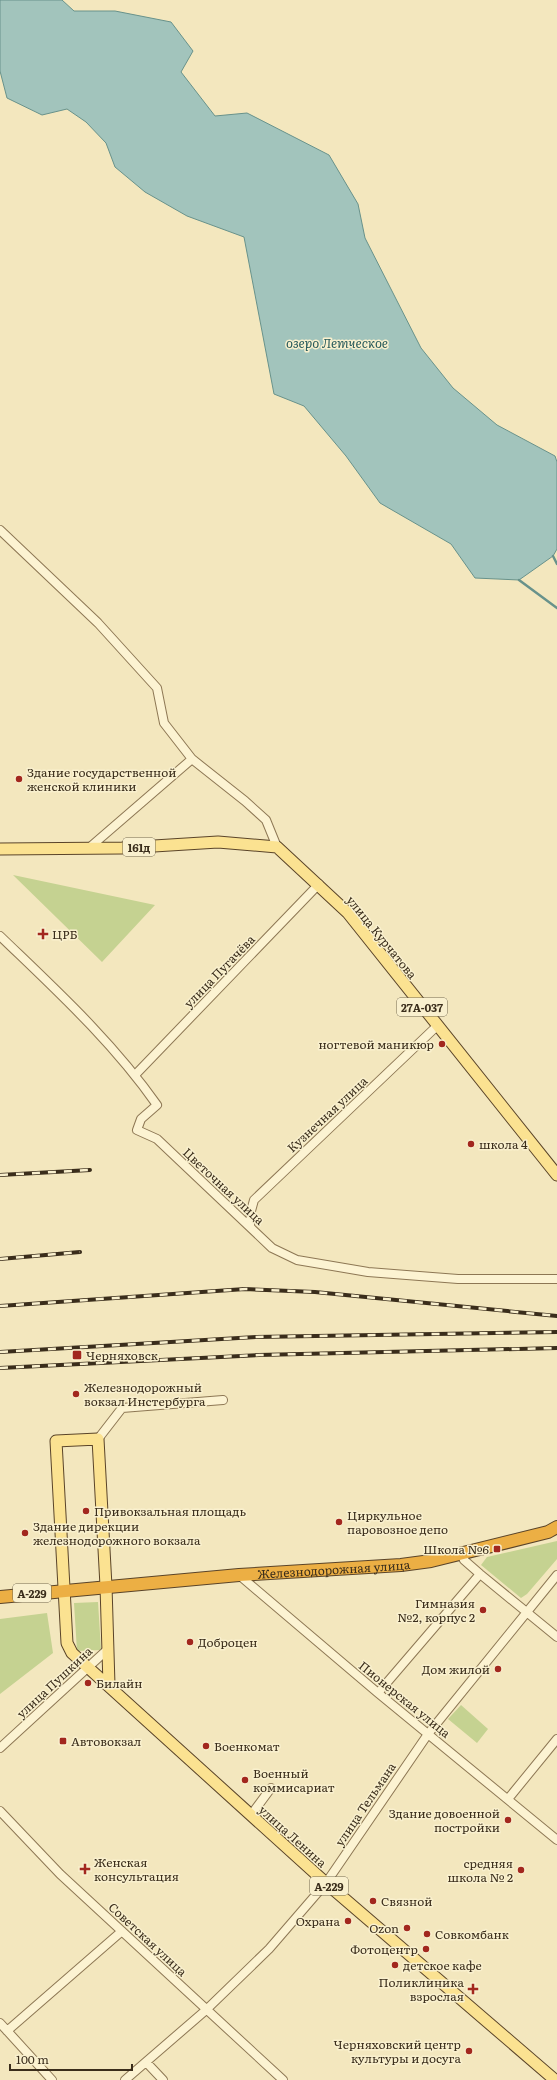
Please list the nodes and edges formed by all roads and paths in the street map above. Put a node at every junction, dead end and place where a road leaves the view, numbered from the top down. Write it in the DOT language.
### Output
graph roads {
  1 [pos="0,530"];
  2 [pos="192,759"];
  3 [pos="277,847"];
  4 [pos="89,848"];
  5 [pos="0,849"];
  6 [pos="319,884"];
  7 [pos="0,936"];
  8 [pos="437,1026"];
  9 [pos="136,1074"];
  10 [pos="557,1175"];
  11 [pos="250,1226"];
  12 [pos="557,1279"];
  13 [pos="223,1400"];
  14 [pos="98,1439"];
  15 [pos="557,1527"];
  16 [pos="461,1554"];
  17 [pos="480,1574"];
  18 [pos="239,1575"];
  19 [pos="557,1575"];
  20 [pos="106,1586"];
  21 [pos="65,1590"];
  22 [pos="0,1596"];
  23 [pos="527,1613"];
  24 [pos="557,1637"];
  25 [pos="108,1649"];
  26 [pos="87,1666"];
  27 [pos="109,1685"];
  28 [pos="378,1693"];
  29 [pos="427,1732"];
  30 [pos="557,1739"];
  31 [pos="0,1748"];
  32 [pos="271,1788"];
  33 [pos="508,1799"];
  34 [pos="0,1811"];
  35 [pos="251,1815"];
  36 [pos="557,1840"];
  37 [pos="326,1883"];
  38 [pos="122,1931"];
  39 [pos="206,2010"];
  40 [pos="0,2023"];
  41 [pos="7,2032"];
  42 [pos="146,2062"];
  43 [pos="52,2080"];
  44 [pos="125,2080"];
  45 [pos="163,2080"];
  46 [pos="283,2080"];
  47 [pos="555,2080"];
  1 -- 2 [label="street"];
  2 -- 3 [label="street"];
  2 -- 4 [label="street"];
  3 -- 4 [label="main road, 161д"];
  3 -- 6 [label="main road, улица Курчатова / 27А-037"];
  4 -- 5 [label="main road, 161д"];
  6 -- 8 [label="main road, улица Курчатова / 27А-037"];
  6 -- 9 [label="street, улица Пугачёва"];
  7 -- 9 [label="street, Цветочная улица"];
  8 -- 10 [label="main road, улица Курчатова / 27А-037"];
  8 -- 11 [label="street, Кузнечная улица"];
  9 -- 11 [label="street, Цветочная улица"];
  11 -- 12 [label="street, Цветочная улица"];
  13 -- 14 [label="street"];
  14 -- 20 [label="main road"];
  14 -- 21 [label="main road, улица Ленина"];
  15 -- 16 [label="highway, Железнодорожная улица"];
  16 -- 17 [label="street"];
  16 -- 18 [label="highway, Железнодорожная улица"];
  17 -- 23 [label="street"];
  17 -- 28 [label="street"];
  18 -- 20 [label="highway, Железнодорожная улица"];
  18 -- 28 [label="street, Пионерская улица"];
  19 -- 23 [label="street, улица Тельмана"];
  20 -- 21 [label="highway, А-229"];
  20 -- 25 [label="main road"];
  21 -- 22 [label="highway, А-229"];
  21 -- 26 [label="main road, улица Ленина"];
  23 -- 24 [label="street"];
  23 -- 29 [label="street, улица Тельмана"];
  25 -- 26 [label="street, улица Пушкина"];
  25 -- 27 [label="main road"];
  26 -- 27 [label="main road, улица Ленина"];
  26 -- 31 [label="street, улица Пушкина"];
  27 -- 35 [label="main road, улица Ленина / А-229"];
  28 -- 29 [label="street, Пионерская улица"];
  29 -- 33 [label="street, Пионерская улица"];
  29 -- 37 [label="street, улица Тельмана"];
  30 -- 33 [label="street"];
  32 -- 35 [label="street"];
  33 -- 36 [label="street, Пионерская улица"];
  34 -- 38 [label="street, Советская улица"];
  35 -- 37 [label="main road, улица Ленина / А-229"];
  37 -- 39 [label="street, улица Тельмана"];
  37 -- 47 [label="main road, улица Ленина / А-229"];
  38 -- 39 [label="street, Советская улица"];
  38 -- 41 [label="street"];
  39 -- 42 [label="street, улица Тельмана"];
  39 -- 46 [label="street, Советская улица"];
  40 -- 41 [label="street"];
  41 -- 43 [label="street"];
  42 -- 44 [label="street, улица Тельмана"];
  42 -- 45 [label="street"];
}
